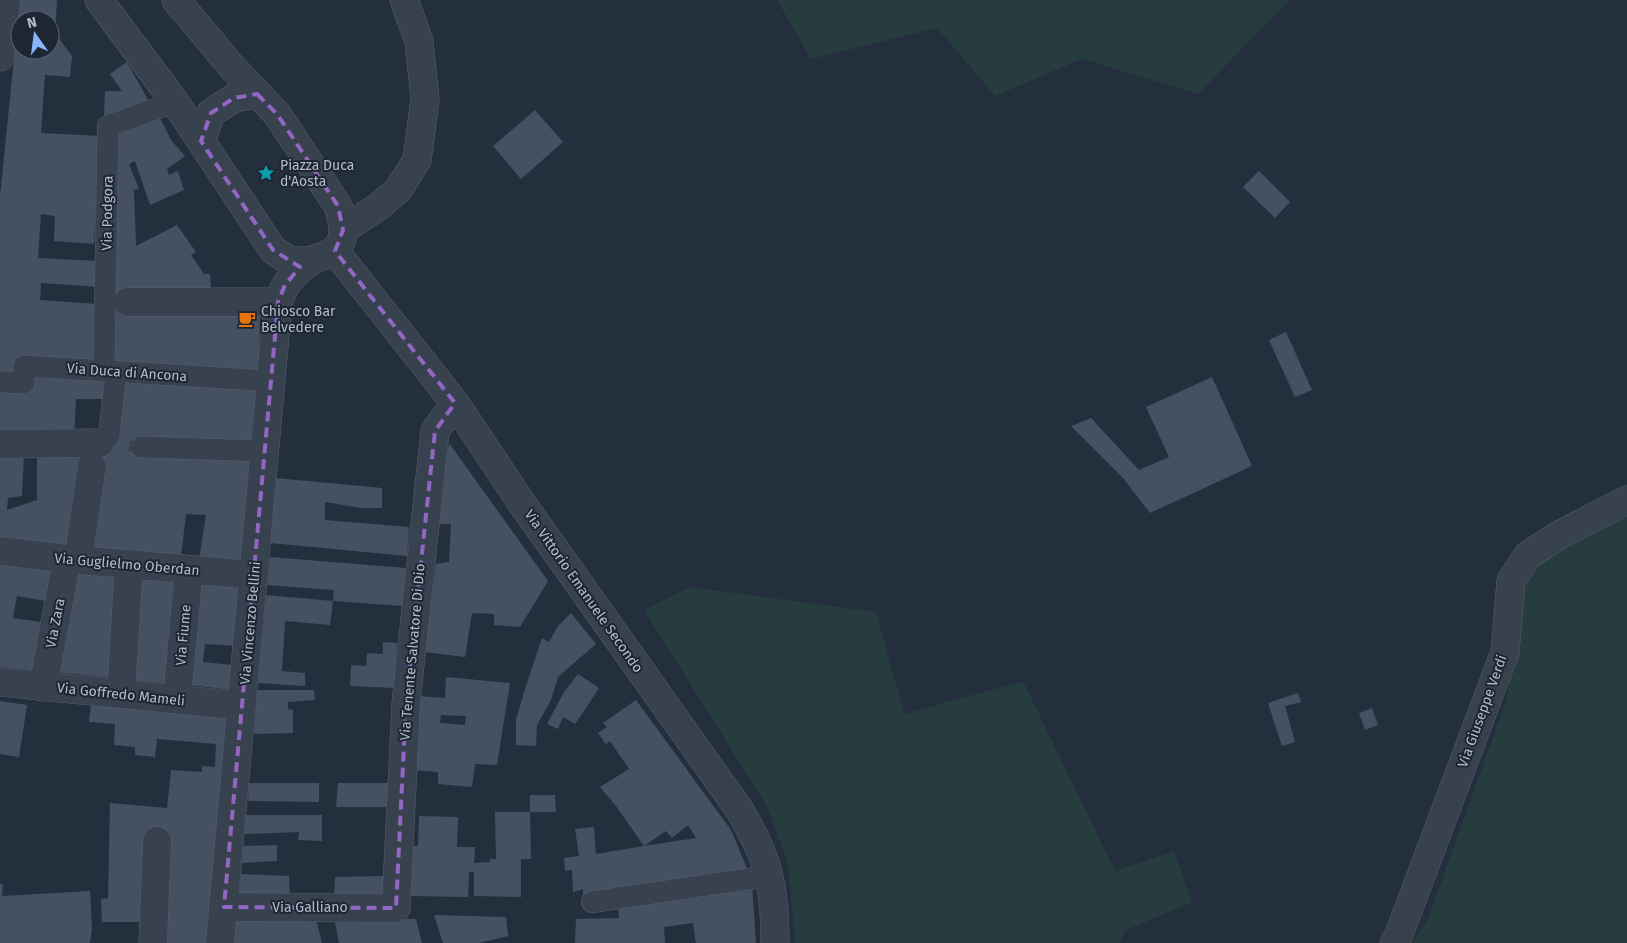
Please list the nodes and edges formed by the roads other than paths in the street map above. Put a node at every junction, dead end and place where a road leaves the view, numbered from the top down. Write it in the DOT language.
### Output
graph roads {
  1 [pos="6,0"];
  2 [pos="99,0"];
  3 [pos="176,0"];
  4 [pos="404,0"];
  5 [pos="0,57"];
  6 [pos="257,94"];
  7 [pos="175,102"];
  8 [pos="201,141"];
  9 [pos="340,248"];
  10 [pos="310,261"];
  11 [pos="128,302"];
  12 [pos="278,302"];
  13 [pos="110,371"];
  14 [pos="271,381"];
  15 [pos="0,382"];
  16 [pos="455,403"];
  17 [pos="0,444"];
  18 [pos="141,447"];
  19 [pos="265,451"];
  20 [pos="96,455"];
  21 [pos="1627,500"];
  22 [pos="0,551"];
  23 [pos="73,559"];
  24 [pos="129,564"];
  25 [pos="189,570"];
  26 [pos="254,575"];
  27 [pos="0,682"];
  28 [pos="43,687"];
  29 [pos="121,694"];
  30 [pos="177,699"];
  31 [pos="242,706"];
  32 [pos="157,841"];
  33 [pos="769,876"];
  34 [pos="592,902"];
  35 [pos="224,907"];
  36 [pos="396,908"];
  37 [pos="153,943"];
  38 [pos="220,943"];
  39 [pos="775,943"];
  40 [pos="1394,943"];
  1 -- 5 [label="street"];
  2 -- 7 [label="street"];
  3 -- 6 [label="street"];
  4 -- 9 [label="street"];
  6 -- 8 [label="street"];
  6 -- 9 [label="street"];
  7 -- 8 [label="street"];
  7 -- 13 [label="street, Via Podgora"];
  8 -- 10 [label="street"];
  9 -- 10 [label="street"];
  9 -- 16 [label="street, Via Vittorio Emanuele Secondo"];
  10 -- 12 [label="street"];
  11 -- 12 [label="street"];
  12 -- 14 [label="street, Via Vincenzo Bellini"];
  13 -- 14 [label="street, Via Duca di Ancona"];
  13 -- 15 [label="street, Via Duca di Ancona"];
  13 -- 20 [label="street"];
  14 -- 19 [label="street, Via Vincenzo Bellini"];
  16 -- 33 [label="street, Via Vittorio Emanuele Secondo"];
  16 -- 36 [label="street, Via Tenente Salvatore Di Dio"];
  17 -- 20 [label="street"];
  18 -- 19 [label="street"];
  19 -- 26 [label="street, Via Vincenzo Bellini"];
  20 -- 23 [label="street, Via Zara"];
  21 -- 40 [label="street, Via Giuseppe Verdi"];
  22 -- 23 [label="street, Via Guglielmo Oberdan"];
  23 -- 24 [label="street, Via Guglielmo Oberdan"];
  23 -- 28 [label="street, Via Zara"];
  24 -- 25 [label="street, Via Guglielmo Oberdan"];
  24 -- 29 [label="street"];
  25 -- 26 [label="street, Via Guglielmo Oberdan"];
  25 -- 30 [label="street, Via Fiume"];
  26 -- 31 [label="street, Via Vincenzo Bellini"];
  27 -- 28 [label="street, Via Goffredo Mameli"];
  28 -- 29 [label="street, Via Goffredo Mameli"];
  29 -- 30 [label="street, Via Goffredo Mameli"];
  30 -- 31 [label="street, Via Goffredo Mameli"];
  31 -- 35 [label="street, Via Vincenzo Bellini"];
  32 -- 37 [label="street"];
  33 -- 34 [label="street"];
  33 -- 39 [label="street, Via Vittorio Emanuele Secondo"];
  35 -- 36 [label="street, Via Galliano"];
  35 -- 38 [label="street, Via Vincenzo Bellini"];
}
